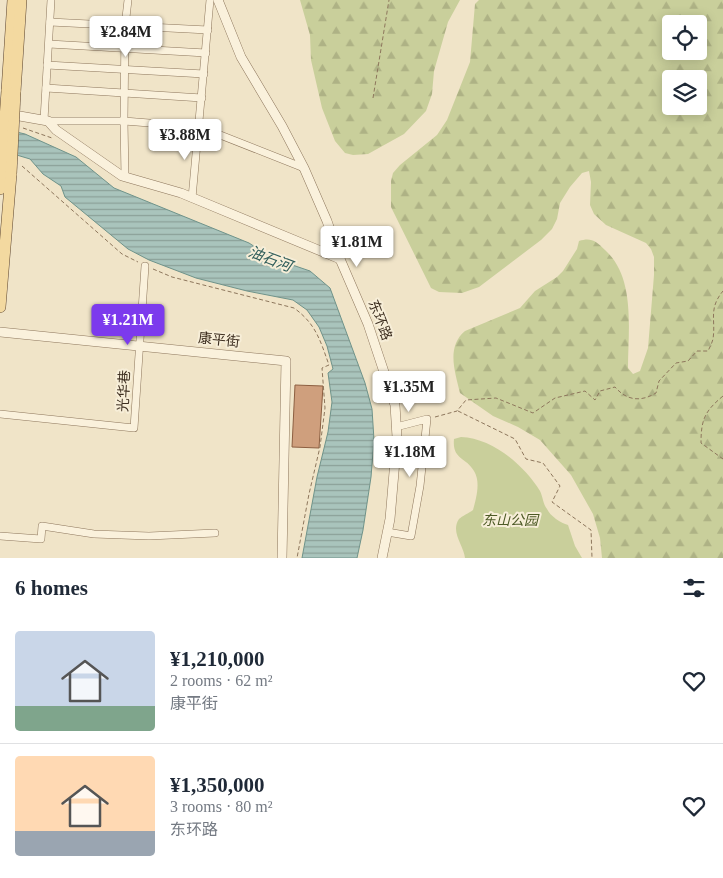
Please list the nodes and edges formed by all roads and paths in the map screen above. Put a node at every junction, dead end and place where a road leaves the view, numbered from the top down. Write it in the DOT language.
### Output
graph roads {
  1 [pos="13,0"];
  2 [pos="21,0"];
  3 [pos="51,0"];
  4 [pos="128,0"];
  5 [pos="210,0"];
  6 [pos="218,0"];
  7 [pos="389,0"];
  8 [pos="50,22"];
  9 [pos="125,26"];
  10 [pos="208,30"];
  11 [pos="48,44"];
  12 [pos="5,46"];
  13 [pos="125,48"];
  14 [pos="206,53"];
  15 [pos="47,65"];
  16 [pos="125,69"];
  17 [pos="204,74"];
  18 [pos="46,88"];
  19 [pos="11,92"];
  20 [pos="124,93"];
  21 [pos="202,98"];
  22 [pos="373,98"];
  23 [pos="7,109"];
  24 [pos="46,120"];
  25 [pos="124,121"];
  26 [pos="18,126"];
  27 [pos="200,126"];
  28 [pos="53,138"];
  29 [pos="12,157"];
  30 [pos="304,168"];
  31 [pos="6,174"];
  32 [pos="125,177"];
  33 [pos="0,189"];
  34 [pos="192,198"];
  35 [pos="340,259"];
  36 [pos="145,266"];
  37 [pos="723,291"];
  38 [pos="0,307"];
  39 [pos="0,332"];
  40 [pos="139,346"];
  41 [pos="723,396"];
  42 [pos="457,411"];
  43 [pos="0,414"];
  44 [pos="427,419"];
  45 [pos="396,427"];
  46 [pos="723,459"];
  47 [pos="215,532"];
  48 [pos="387,532"];
  49 [pos="0,536"];
  50 [pos="282,558"];
  51 [pos="297,558"];
  52 [pos="382,558"];
  53 [pos="592,558"];
  1 -- 12 [label="main road"];
  2 -- 19 [label="main road"];
  3 -- 8 [label="street"];
  4 -- 9 [label="street"];
  5 -- 10 [label="street"];
  6 -- 30 [label="street, 东环路"];
  7 -- 22 [label="path"];
  8 -- 9 [label="street"];
  8 -- 11 [label="street"];
  9 -- 10 [label="street"];
  9 -- 13 [label="street"];
  10 -- 14 [label="street"];
  11 -- 13 [label="street"];
  11 -- 15 [label="street"];
  12 -- 19 [label="main road"];
  13 -- 14 [label="street"];
  13 -- 16 [label="street"];
  14 -- 17 [label="street"];
  15 -- 16 [label="street"];
  15 -- 18 [label="street"];
  16 -- 17 [label="street"];
  16 -- 20 [label="street"];
  17 -- 21 [label="street"];
  18 -- 20 [label="street"];
  18 -- 24 [label="street"];
  19 -- 23 [label="main road, bridge"];
  20 -- 21 [label="street"];
  20 -- 25 [label="street"];
  21 -- 27 [label="street"];
  23 -- 24 [label="street"];
  23 -- 29 [label="main road, bridge"];
  23 -- 31 [label="main road, bridge"];
  24 -- 25 [label="street"];
  24 -- 32 [label="street"];
  25 -- 27 [label="street"];
  25 -- 32 [label="street"];
  26 -- 28 [label="path"];
  27 -- 30 [label="street"];
  27 -- 34 [label="street"];
  29 -- 31 [label="main road, bridge"];
  29 -- 36 [label="path"];
  30 -- 35 [label="street, 东环路"];
  31 -- 33 [label="main road"];
  31 -- 38 [label="main road"];
  32 -- 34 [label="street"];
  34 -- 35 [label="street"];
  35 -- 45 [label="street, 东环路"];
  36 -- 40 [label="street, 光华巷"];
  36 -- 51 [label="path"];
  37 -- 42 [label="path"];
  39 -- 40 [label="street, 康平街"];
  40 -- 43 [label="street, 光华巷"];
  40 -- 50 [label="street, 康平街"];
  41 -- 46 [label="path"];
  42 -- 44 [label="path"];
  42 -- 53 [label="path"];
  44 -- 45 [label="street"];
  44 -- 48 [label="street"];
  45 -- 48 [label="street, 东环路"];
  47 -- 49 [label="street"];
  48 -- 52 [label="street, 东环路"];
}
